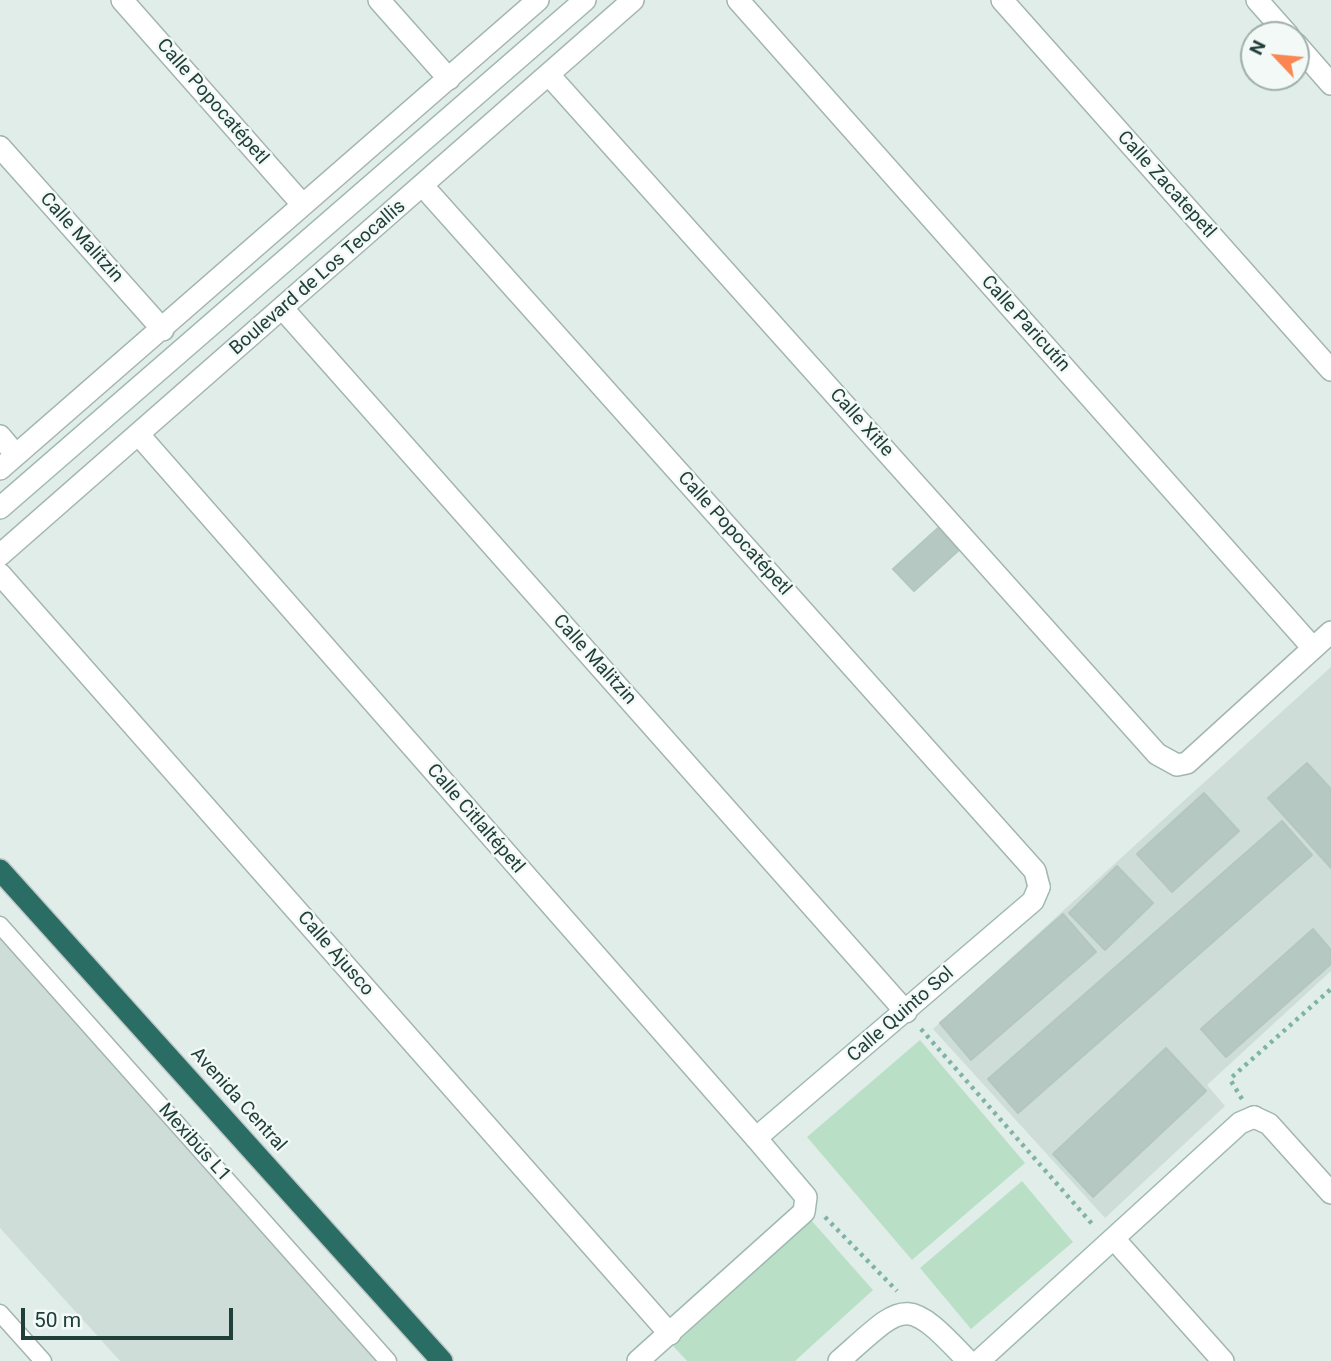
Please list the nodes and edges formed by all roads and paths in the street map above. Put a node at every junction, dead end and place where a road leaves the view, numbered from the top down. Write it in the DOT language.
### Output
graph roads {
  1 [pos="122,0"];
  2 [pos="379,0"];
  3 [pos="538,0"];
  4 [pos="585,0"];
  5 [pos="633,0"];
  6 [pos="738,0"];
  7 [pos="1002,0"];
  8 [pos="1257,0"];
  9 [pos="1276,21"];
  10 [pos="1310,60"];
  11 [pos="549,75"];
  12 [pos="449,79"];
  13 [pos="1331,84"];
  14 [pos="0,147"];
  15 [pos="422,186"];
  16 [pos="302,204"];
  17 [pos="283,309"];
  18 [pos="163,330"];
  19 [pos="1331,370"];
  20 [pos="139,435"];
  21 [pos="0,436"];
  22 [pos="8,462"];
  23 [pos="0,508"];
  24 [pos="0,555"];
  25 [pos="0,574"];
  26 [pos="1331,632"];
  27 [pos="1312,648"];
  28 [pos="0,870"];
  29 [pos="1040,887"];
  30 [pos="0,925"];
  31 [pos="1331,989"];
  32 [pos="906,1012"];
  33 [pos="1231,1080"];
  34 [pos="756,1138"];
  35 [pos="1331,1193"];
  36 [pos="806,1201"];
  37 [pos="1112,1242"];
  38 [pos="0,1313"];
  39 [pos="916,1315"];
  40 [pos="670,1334"];
  41 [pos="43,1361"];
  42 [pos="388,1361"];
  43 [pos="442,1361"];
  44 [pos="639,1361"];
  45 [pos="839,1361"];
  46 [pos="968,1361"];
  47 [pos="979,1361"];
  48 [pos="1223,1361"];
  1 -- 16 [label="street, Calle Popocatépetl"];
  2 -- 12 [label="street"];
  3 -- 12 [label="street"];
  4 -- 23 [label="street, Boulevard de Los Teocallis"];
  5 -- 11 [label="street, Boulevard de Los Teocallis"];
  6 -- 27 [label="street, Calle Paricutín"];
  7 -- 19 [label="street, Calle Zacatepetl"];
  8 -- 9 [label="street"];
  10 -- 13 [label="street"];
  11 -- 15 [label="street, Boulevard de Los Teocallis"];
  11 -- 27 [label="street, Calle Xitle"];
  12 -- 16 [label="street"];
  14 -- 18 [label="street, Calle Malitzin"];
  15 -- 17 [label="street, Boulevard de Los Teocallis"];
  15 -- 29 [label="street, Calle Popocatépetl"];
  16 -- 18 [label="street"];
  17 -- 20 [label="street, Boulevard de Los Teocallis"];
  17 -- 32 [label="street, Calle Malitzin"];
  18 -- 22 [label="street"];
  20 -- 24 [label="street, Boulevard de Los Teocallis"];
  20 -- 34 [label="street, Calle Citlaltépetl"];
  21 -- 22 [label="street"];
  25 -- 40 [label="street, Calle Ajusco"];
  26 -- 27 [label="street"];
  28 -- 43 [label="highway, Avenida Central"];
  29 -- 32 [label="street, Calle Quinto Sol"];
  30 -- 42 [label="lane, Mexibús L1"];
  31 -- 33 [label="path"];
  32 -- 34 [label="street, Calle Quinto Sol"];
  32 -- 37 [label="path"];
  34 -- 36 [label="street, Calle Citlaltépetl"];
  35 -- 37 [label="street"];
  36 -- 39 [label="path"];
  36 -- 40 [label="street"];
  37 -- 47 [label="street"];
  37 -- 48 [label="street"];
  38 -- 41 [label="lane"];
  39 -- 45 [label="street"];
  39 -- 46 [label="street"];
  40 -- 44 [label="street"];
}
